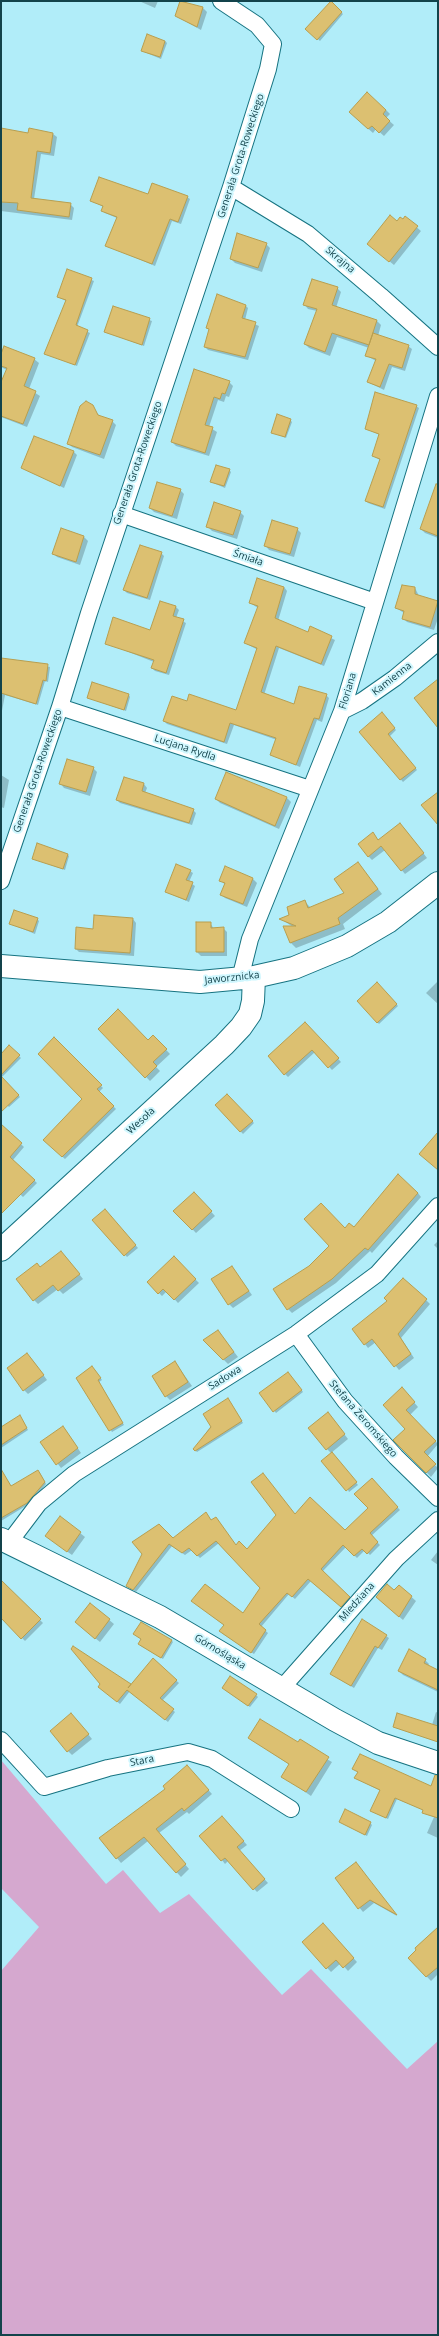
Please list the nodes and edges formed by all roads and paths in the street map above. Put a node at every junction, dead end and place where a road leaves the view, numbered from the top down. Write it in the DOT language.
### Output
graph roads {
  1 [pos="221,1"];
  2 [pos="231,187"];
  3 [pos="438,347"];
  4 [pos="438,396"];
  5 [pos="121,514"];
  6 [pos="375,602"];
  7 [pos="438,642"];
  8 [pos="60,707"];
  9 [pos="342,711"];
  10 [pos="310,789"];
  11 [pos="1,881"];
  12 [pos="438,883"];
  13 [pos="1,966"];
  14 [pos="247,978"];
  15 [pos="438,1206"];
  16 [pos="1,1250"];
  17 [pos="296,1334"];
  18 [pos="438,1498"];
  19 [pos="438,1520"];
  20 [pos="4,1542"];
  21 [pos="281,1689"];
  22 [pos="1,1740"];
  23 [pos="438,1763"];
  24 [pos="291,1809"];
  1 -- 2 [label="street, Generała Grota-Roweckiego"];
  2 -- 3 [label="street, Skrajna"];
  2 -- 5 [label="street, Generała Grota-Roweckiego"];
  4 -- 6 [label="street, Floriana"];
  5 -- 6 [label="street, Śmiała"];
  5 -- 8 [label="street, Generała Grota-Roweckiego"];
  6 -- 9 [label="street, Floriana"];
  7 -- 9 [label="street, Kamienna"];
  8 -- 10 [label="street, Lucjana Rydla"];
  8 -- 11 [label="street, Generała Grota-Roweckiego"];
  9 -- 10 [label="street, Floriana"];
  10 -- 14 [label="street, Floriana"];
  12 -- 14 [label="street, Jaworznicka"];
  13 -- 14 [label="street, Jaworznicka"];
  14 -- 16 [label="street, Wesoła"];
  15 -- 17 [label="street, Sadowa"];
  17 -- 18 [label="street, Stefana Żeromskiego"];
  17 -- 20 [label="street, Sadowa"];
  19 -- 21 [label="street, Miedziana"];
  20 -- 21 [label="street, Górnośląska"];
  21 -- 23 [label="street, Górnośląska"];
  22 -- 24 [label="street, Stara"];
}
